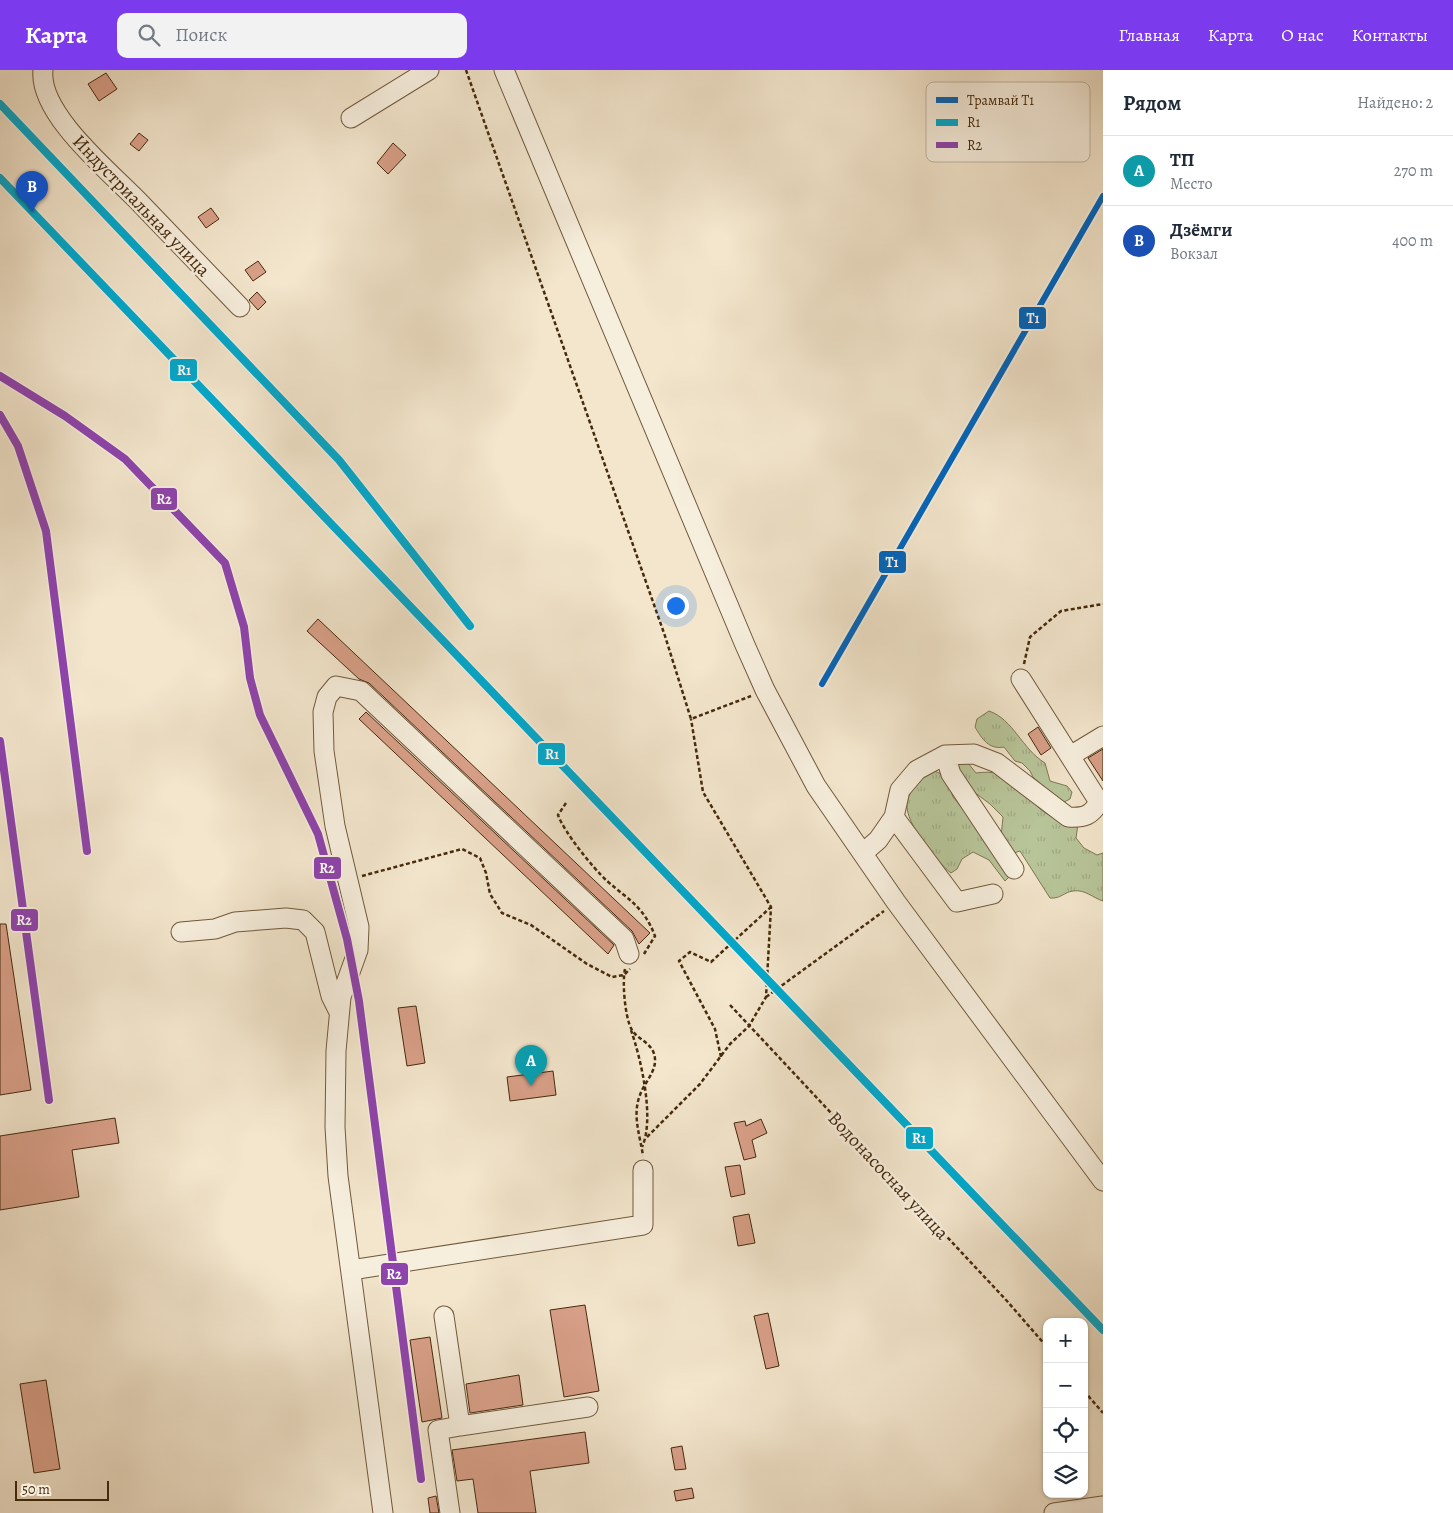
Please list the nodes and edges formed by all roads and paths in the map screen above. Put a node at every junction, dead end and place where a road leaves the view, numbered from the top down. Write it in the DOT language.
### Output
graph roads {
  1 [pos="43,70"];
  2 [pos="429,70"];
  3 [pos="466,70"];
  4 [pos="504,70"];
  5 [pos="351,118"];
  6 [pos="240,307"];
  7 [pos="1103,604"];
  8 [pos="1021,679"];
  9 [pos="765,690"];
  10 [pos="691,719"];
  11 [pos="1103,736"];
  12 [pos="945,755"];
  13 [pos="1070,756"];
  14 [pos="566,802"];
  15 [pos="894,817"];
  16 [pos="863,853"];
  17 [pos="1014,869"];
  18 [pos="348,880"];
  19 [pos="993,894"];
  20 [pos="896,902"];
  21 [pos="771,907"];
  22 [pos="181,932"];
  23 [pos="636,958"];
  24 [pos="624,976"];
  25 [pos="766,997"];
  26 [pos="730,1005"];
  27 [pos="339,1012"];
  28 [pos="749,1026"];
  29 [pos="631,1029"];
  30 [pos="721,1057"];
  31 [pos="645,1085"];
  32 [pos="646,1137"];
  33 [pos="642,1148"];
  34 [pos="644,1170"];
  35 [pos="1103,1181"];
  36 [pos="351,1270"];
  37 [pos="444,1316"];
  38 [pos="1043,1342"];
  39 [pos="1088,1396"];
  40 [pos="588,1407"];
  41 [pos="1103,1413"];
  42 [pos="460,1426"];
  43 [pos="1103,1506"];
  44 [pos="383,1513"];
  45 [pos="450,1513"];
  46 [pos="1054,1513"];
  1 -- 6 [label="street, Индустриальная улица"];
  2 -- 5 [label="street"];
  3 -- 10 [label="path"];
  4 -- 9 [label="street"];
  7 -- 8 [label="path"];
  8 -- 13 [label="street"];
  9 -- 10 [label="path"];
  9 -- 16 [label="street"];
  10 -- 21 [label="path"];
  11 -- 13 [label="street"];
  12 -- 13 [label="street"];
  12 -- 15 [label="street"];
  12 -- 17 [label="street"];
  14 -- 23 [label="path"];
  15 -- 16 [label="street"];
  15 -- 19 [label="street"];
  16 -- 20 [label="street"];
  18 -- 23 [label="street"];
  18 -- 24 [label="path"];
  18 -- 27 [label="street"];
  20 -- 25 [label="path"];
  20 -- 35 [label="street"];
  21 -- 25 [label="path"];
  21 -- 30 [label="path"];
  22 -- 27 [label="street"];
  23 -- 24 [label="path"];
  23 -- 24 [label="path"];
  24 -- 29 [label="path"];
  25 -- 28 [label="path"];
  26 -- 28 [label="path, Водонасосная улица"];
  27 -- 36 [label="street"];
  28 -- 30 [label="path"];
  28 -- 38 [label="path, Водонасосная улица"];
  29 -- 31 [label="path"];
  29 -- 31 [label="path"];
  30 -- 32 [label="path"];
  31 -- 32 [label="path"];
  31 -- 33 [label="path"];
  32 -- 33 [label="path"];
  33 -- 34 [label="path"];
  34 -- 36 [label="street"];
  36 -- 44 [label="street"];
  37 -- 42 [label="street"];
  39 -- 41 [label="path"];
  40 -- 42 [label="street"];
  42 -- 45 [label="street"];
  43 -- 46 [label="street"];
}
